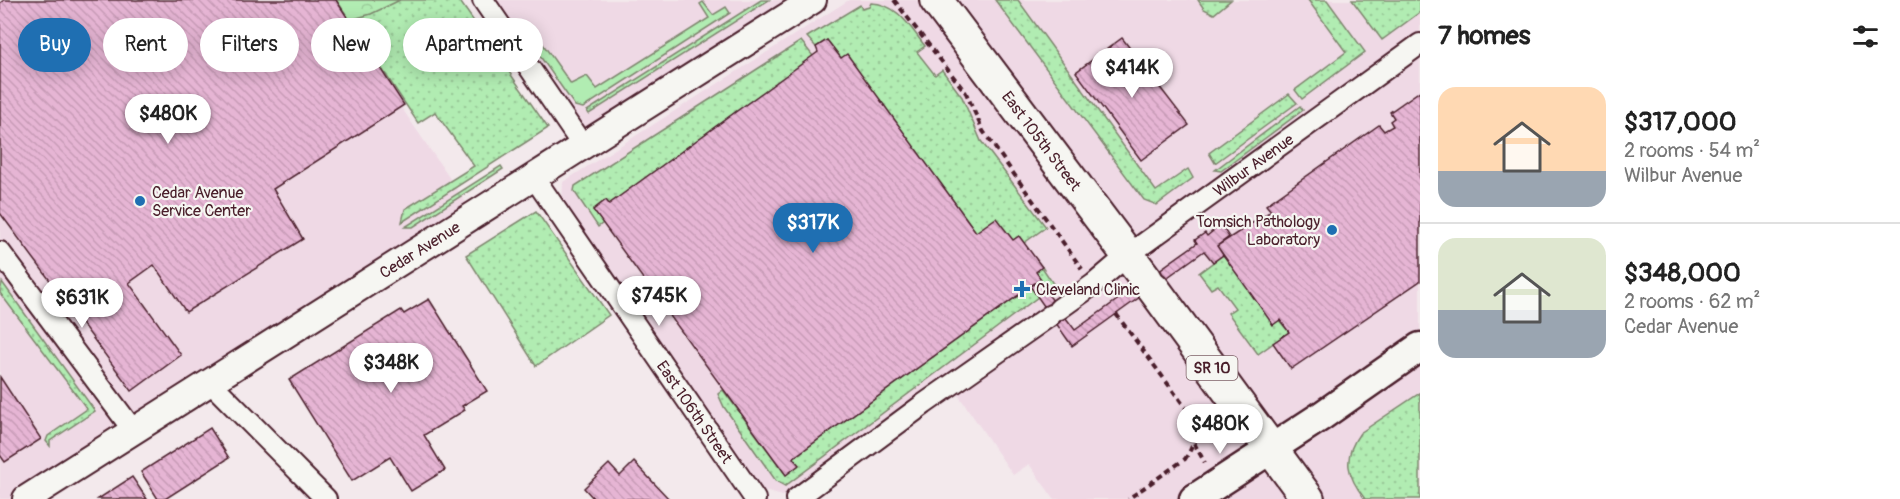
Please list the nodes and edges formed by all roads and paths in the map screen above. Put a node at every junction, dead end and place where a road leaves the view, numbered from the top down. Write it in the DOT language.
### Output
graph roads {
  1 [pos="483,0"];
  2 [pos="813,0"];
  3 [pos="894,0"];
  4 [pos="936,0"];
  5 [pos="1420,44"];
  6 [pos="583,146"];
  7 [pos="533,176"];
  8 [pos="0,252"];
  9 [pos="1128,255"];
  10 [pos="1083,270"];
  11 [pos="1116,314"];
  12 [pos="1420,347"];
  13 [pos="210,382"];
  14 [pos="133,430"];
  15 [pos="1270,449"];
  16 [pos="26,499"];
  17 [pos="326,499"];
  18 [pos="755,499"];
  19 [pos="796,499"];
  20 [pos="1128,499"];
  21 [pos="1194,499"];
  22 [pos="1308,499"];
  1 -- 6 [label="street"];
  2 -- 6 [label="street, Cedar Avenue"];
  3 -- 10 [label="path"];
  4 -- 9 [label="main road, East 105th Street / SR 10"];
  5 -- 9 [label="street, Wilbur Avenue"];
  6 -- 7 [label="street, Cedar Avenue"];
  7 -- 13 [label="street, Cedar Avenue"];
  7 -- 18 [label="street, East 106th Street"];
  8 -- 14 [label="street"];
  9 -- 15 [label="main road, East 105th Street / SR 10"];
  9 -- 19 [label="street, Wilbur Avenue"];
  11 -- 20 [label="path"];
  12 -- 15 [label="main road"];
  13 -- 14 [label="street, Cedar Avenue"];
  13 -- 17 [label="street"];
  14 -- 16 [label="street, Cedar Avenue"];
  15 -- 21 [label="main road"];
  15 -- 22 [label="main road, East 105th Street / SR 10"];
}
